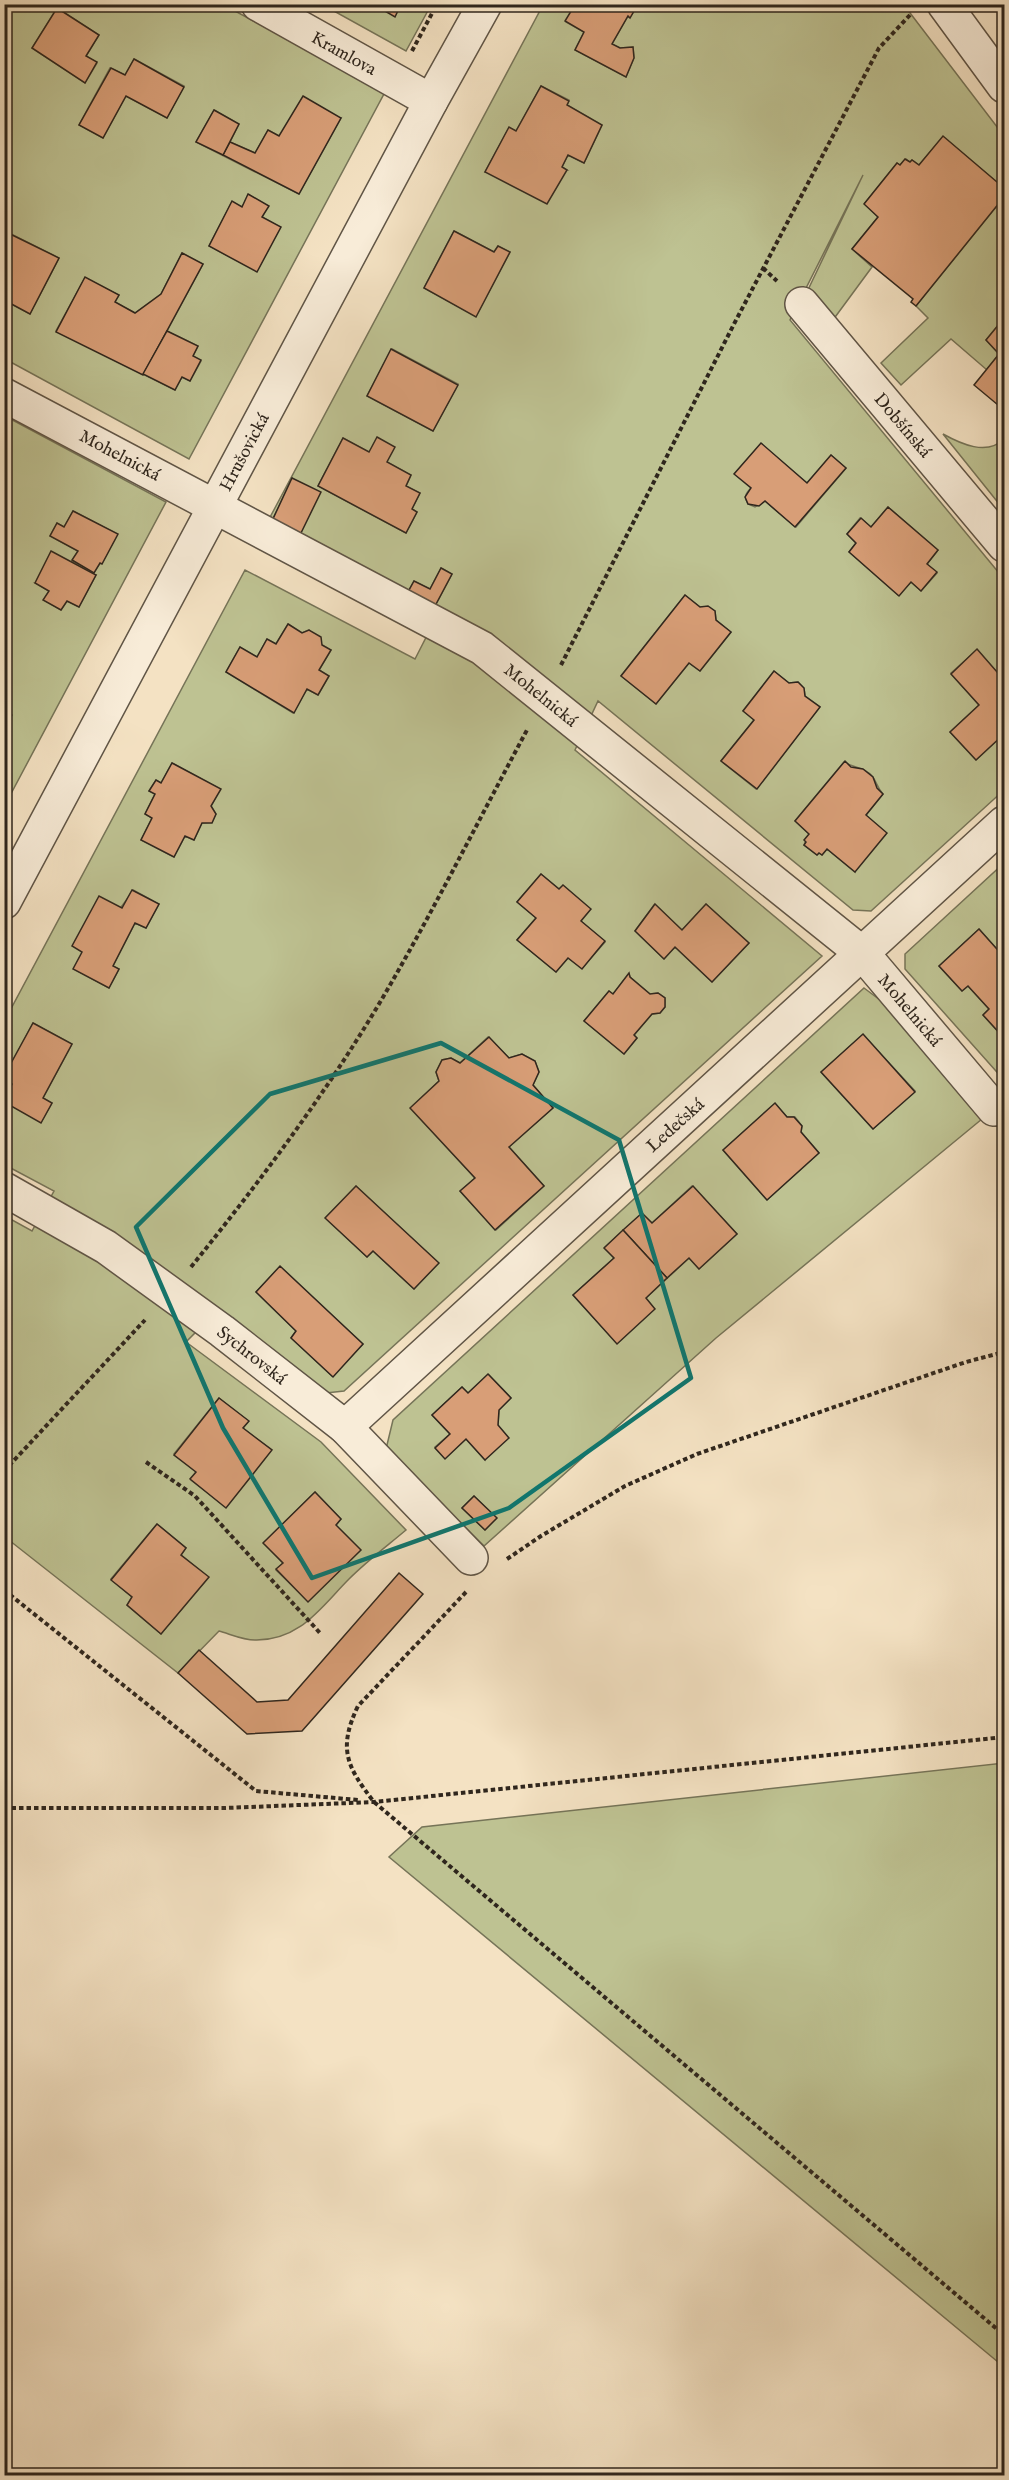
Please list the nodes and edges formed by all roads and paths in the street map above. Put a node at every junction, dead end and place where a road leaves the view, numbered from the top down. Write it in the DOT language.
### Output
graph roads {
  1 [pos="258,4"];
  2 [pos="437,4"];
  3 [pos="486,4"];
  4 [pos="944,4"];
  5 [pos="912,13"];
  6 [pos="411,53"];
  7 [pos="1005,86"];
  8 [pos="431,101"];
  9 [pos="802,304"];
  10 [pos="4,395"];
  11 [pos="215,506"];
  12 [pos="1005,545"];
  13 [pos="544,698"];
  14 [pos="1005,823"];
  15 [pos="4,902"];
  16 [pos="862,954"];
  17 [pos="994,1109"];
  18 [pos="4,1189"];
  19 [pos="170,1293"];
  20 [pos="1005,1352"];
  21 [pos="345,1427"];
  22 [pos="146,1462"];
  23 [pos="4,1471"];
  24 [pos="478,1565"];
  25 [pos="4,1590"];
  26 [pos="320,1633"];
  27 [pos="1005,1737"];
  28 [pos="374,1802"];
  29 [pos="4,1808"];
  30 [pos="1005,2335"];
  1 -- 8 [label="street, Kramlova"];
  2 -- 6 [label="path"];
  3 -- 8 [label="street, Hrušovická"];
  4 -- 7 [label="street"];
  5 -- 13 [label="path"];
  8 -- 11 [label="street, Hrušovická"];
  9 -- 12 [label="street, Dobšínská"];
  10 -- 11 [label="street, Mohelnická"];
  11 -- 13 [label="street, Mohelnická"];
  11 -- 15 [label="street, Hrušovická"];
  13 -- 16 [label="street, Mohelnická"];
  13 -- 19 [label="path"];
  14 -- 16 [label="street, Ledečská"];
  16 -- 17 [label="street, Mohelnická"];
  16 -- 21 [label="street, Ledečská"];
  18 -- 19 [label="street, Sychrovská"];
  19 -- 21 [label="street, Sychrovská"];
  19 -- 23 [label="path"];
  20 -- 24 [label="path"];
  21 -- 24 [label="street, Sychrovská"];
  22 -- 26 [label="path"];
  24 -- 28 [label="path"];
  25 -- 28 [label="path"];
  27 -- 28 [label="path"];
  28 -- 29 [label="path"];
  28 -- 30 [label="path"];
}
